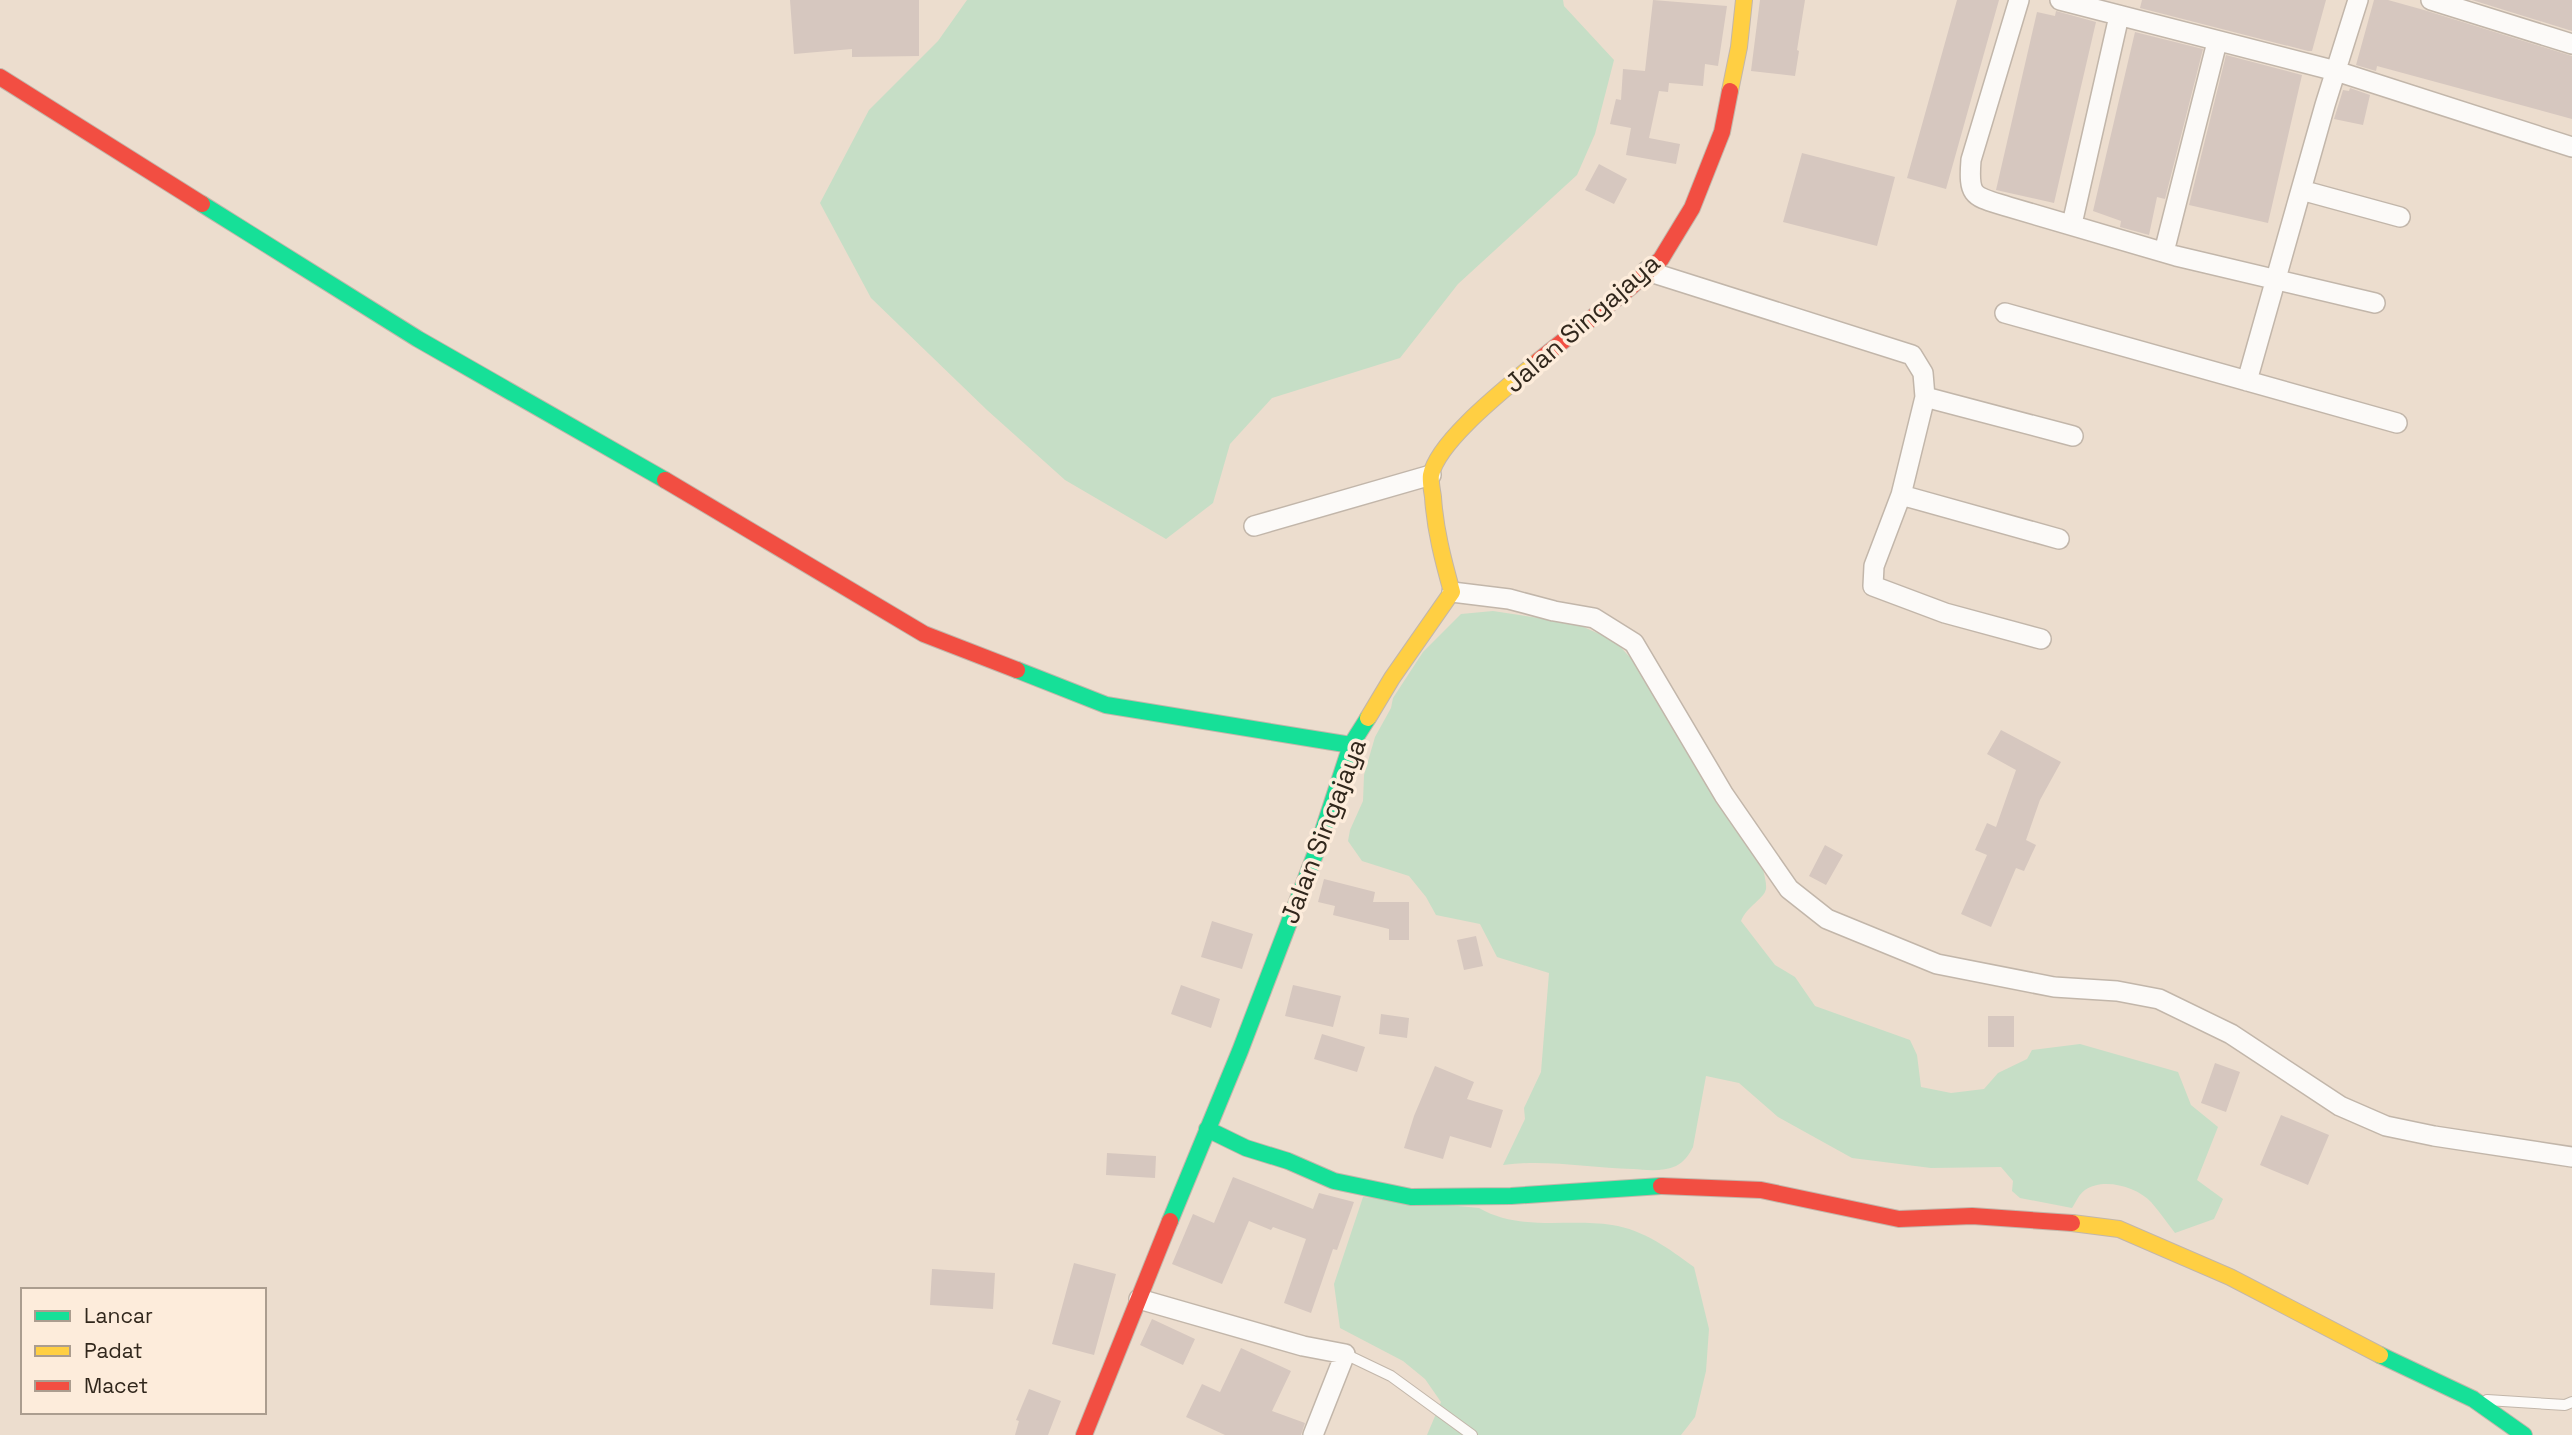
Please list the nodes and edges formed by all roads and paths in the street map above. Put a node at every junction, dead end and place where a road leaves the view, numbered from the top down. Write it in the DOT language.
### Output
graph roads {
  1 [pos="1744,0"];
  2 [pos="2019,0"];
  3 [pos="2060,0"];
  4 [pos="2358,0"];
  5 [pos="2431,0"];
  6 [pos="2119,16"];
  7 [pos="2217,42"];
  8 [pos="2572,44"];
  9 [pos="2336,71"];
  10 [pos="0,77"];
  11 [pos="2572,147"];
  12 [pos="2301,190"];
  13 [pos="2400,217"];
  14 [pos="2071,224"];
  15 [pos="2164,252"];
  16 [pos="1647,271"];
  17 [pos="2276,280"];
  18 [pos="2375,303"];
  19 [pos="2005,313"];
  20 [pos="2247,381"];
  21 [pos="1925,397"];
  22 [pos="2397,423"];
  23 [pos="2073,436"];
  24 [pos="1431,475"];
  25 [pos="1901,495"];
  26 [pos="1254,526"];
  27 [pos="2059,539"];
  28 [pos="1452,592"];
  29 [pos="2041,639"];
  30 [pos="1351,745"];
  31 [pos="1207,1129"];
  32 [pos="2572,1157"];
  33 [pos="1139,1299"];
  34 [pos="1345,1354"];
  35 [pos="2473,1399"];
  36 [pos="2572,1402"];
  37 [pos="1084,1435"];
  38 [pos="1313,1435"];
  39 [pos="1472,1435"];
  40 [pos="2524,1435"];
  1 -- 16 [label="street, Jalan Singajaya"];
  2 -- 14 [label="street"];
  3 -- 6 [label="street"];
  4 -- 9 [label="street"];
  5 -- 8 [label="street"];
  6 -- 7 [label="street"];
  6 -- 14 [label="street"];
  7 -- 9 [label="street"];
  7 -- 15 [label="street"];
  9 -- 11 [label="street"];
  9 -- 12 [label="street"];
  10 -- 30 [label="street"];
  12 -- 13 [label="street"];
  12 -- 17 [label="street"];
  14 -- 15 [label="street"];
  15 -- 17 [label="street"];
  16 -- 21 [label="street"];
  16 -- 24 [label="street, Jalan Singajaya"];
  17 -- 18 [label="street"];
  17 -- 20 [label="street"];
  19 -- 20 [label="street"];
  20 -- 22 [label="street"];
  21 -- 23 [label="street"];
  21 -- 25 [label="street"];
  24 -- 26 [label="street"];
  24 -- 28 [label="street"];
  25 -- 27 [label="street"];
  25 -- 29 [label="street"];
  28 -- 30 [label="street, Jalan Singajaya"];
  28 -- 32 [label="street"];
  30 -- 31 [label="street, Jalan Singajaya"];
  31 -- 33 [label="street, Jalan Singajaya"];
  31 -- 35 [label="street"];
  33 -- 34 [label="street"];
  33 -- 37 [label="street, Jalan Singajaya"];
  34 -- 38 [label="street"];
  34 -- 39 [label="lane"];
  35 -- 36 [label="lane"];
  35 -- 40 [label="street"];
}
